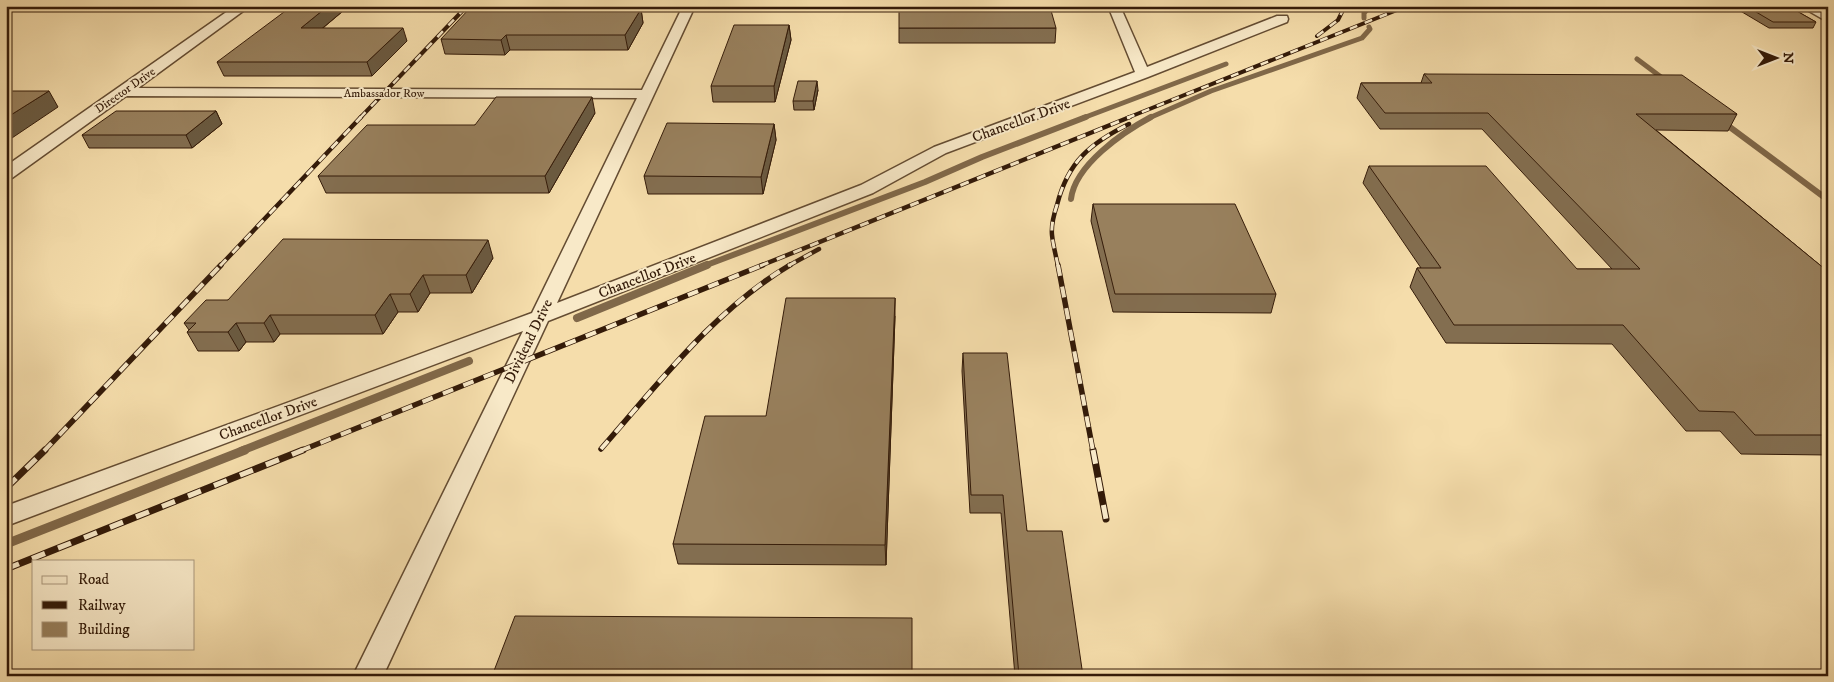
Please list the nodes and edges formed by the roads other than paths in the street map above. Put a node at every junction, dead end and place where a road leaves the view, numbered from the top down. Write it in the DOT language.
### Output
graph roads {
  1 [pos="244,6"];
  2 [pos="689,6"];
  3 [pos="1114,6"];
  4 [pos="1806,6"];
  5 [pos="1828,18"];
  6 [pos="1282,19"];
  7 [pos="1142,74"];
  8 [pos="122,92"];
  9 [pos="647,94"];
  10 [pos="6,174"];
  11 [pos="540,317"];
  12 [pos="6,516"];
  13 [pos="368,676"];
  1 -- 8 [label="street, Director Drive"];
  2 -- 9 [label="street, Dividend Drive"];
  3 -- 7 [label="street"];
  4 -- 5 [label="street"];
  6 -- 7 [label="street, Chancellor Drive"];
  7 -- 11 [label="street, Chancellor Drive"];
  8 -- 9 [label="street, Ambassador Row"];
  8 -- 10 [label="street, Director Drive"];
  9 -- 11 [label="street, Dividend Drive"];
  11 -- 12 [label="street, Chancellor Drive"];
  11 -- 13 [label="street, Dividend Drive"];
}
